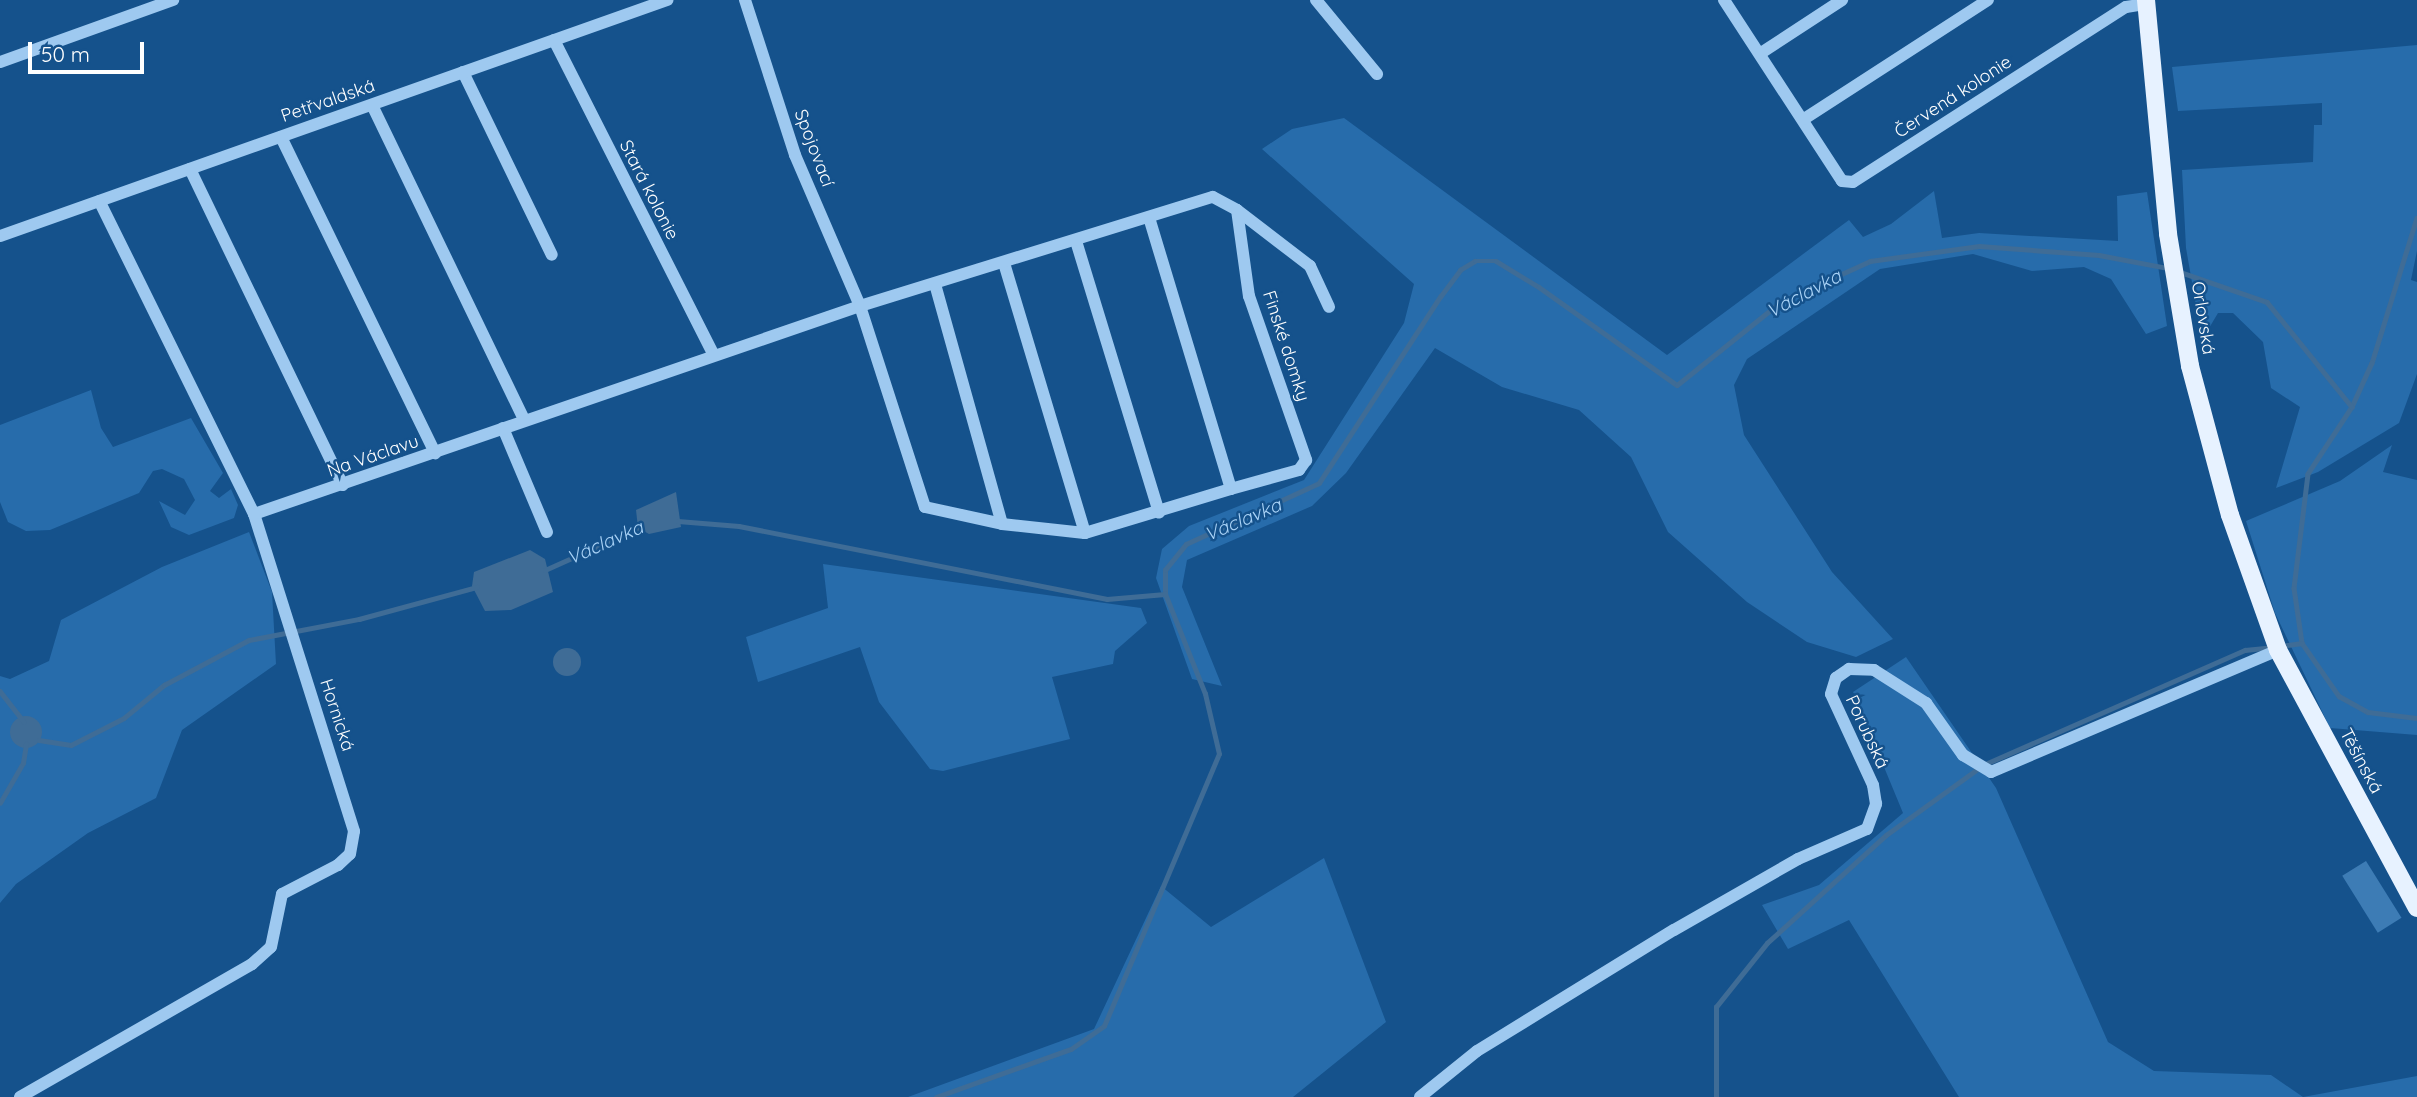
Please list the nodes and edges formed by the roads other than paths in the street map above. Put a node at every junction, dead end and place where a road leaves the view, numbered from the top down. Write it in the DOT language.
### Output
graph roads {
  1 [pos="173,0"];
  2 [pos="667,0"];
  3 [pos="744,0"];
  4 [pos="1316,0"];
  5 [pos="1724,0"];
  6 [pos="1842,0"];
  7 [pos="1988,0"];
  8 [pos="2146,2"];
  9 [pos="554,40"];
  10 [pos="1761,53"];
  11 [pos="0,62"];
  12 [pos="463,72"];
  13 [pos="1377,74"];
  14 [pos="372,104"];
  15 [pos="1804,119"];
  16 [pos="281,137"];
  17 [pos="190,169"];
  18 [pos="99,201"];
  19 [pos="1237,210"];
  20 [pos="1149,218"];
  21 [pos="0,236"];
  22 [pos="1076,241"];
  23 [pos="552,255"];
  24 [pos="1004,263"];
  25 [pos="935,284"];
  26 [pos="860,306"];
  27 [pos="1329,307"];
  28 [pos="713,354"];
  29 [pos="524,420"];
  30 [pos="503,428"];
  31 [pos="435,453"];
  32 [pos="344,485"];
  33 [pos="1231,489"];
  34 [pos="1159,513"];
  35 [pos="254,514"];
  36 [pos="1002,524"];
  37 [pos="547,532"];
  38 [pos="1085,533"];
  39 [pos="2270,632"];
  40 [pos="2278,650"];
  41 [pos="2417,908"];
  42 [pos="20,1097"];
  43 [pos="1420,1097"];
  1 -- 11 [label="street"];
  2 -- 9 [label="street, Petřvaldská"];
  3 -- 26 [label="street, Spojovací"];
  4 -- 13 [label="street"];
  5 -- 10 [label="street, Červená kolonie"];
  6 -- 10 [label="street"];
  7 -- 15 [label="street"];
  8 -- 15 [label="street, Červená kolonie"];
  8 -- 39 [label="main road, Orlovská"];
  9 -- 12 [label="street, Petřvaldská"];
  9 -- 28 [label="street, Stará kolonie"];
  10 -- 15 [label="street, Červená kolonie"];
  12 -- 14 [label="street, Petřvaldská"];
  12 -- 23 [label="street"];
  14 -- 16 [label="street, Petřvaldská"];
  14 -- 29 [label="street"];
  16 -- 17 [label="street, Petřvaldská"];
  16 -- 31 [label="street"];
  17 -- 18 [label="street, Petřvaldská"];
  17 -- 32 [label="street"];
  18 -- 21 [label="street, Petřvaldská"];
  18 -- 35 [label="street, Hornická"];
  19 -- 20 [label="street"];
  19 -- 27 [label="street"];
  19 -- 33 [label="street, Finské domky"];
  20 -- 22 [label="street"];
  20 -- 33 [label="street"];
  22 -- 24 [label="street"];
  22 -- 34 [label="street"];
  24 -- 25 [label="street"];
  24 -- 38 [label="street"];
  25 -- 26 [label="street"];
  25 -- 36 [label="street"];
  26 -- 28 [label="street"];
  26 -- 36 [label="street, Finské domky"];
  28 -- 29 [label="street, Na Václavu"];
  29 -- 30 [label="street, Na Václavu"];
  30 -- 31 [label="street, Na Václavu"];
  30 -- 37 [label="street"];
  31 -- 32 [label="street, Na Václavu"];
  32 -- 35 [label="street, Na Václavu"];
  33 -- 34 [label="street, Finské domky"];
  34 -- 38 [label="street, Finské domky"];
  35 -- 42 [label="street, Hornická"];
  36 -- 38 [label="street, Finské domky"];
  39 -- 40 [label="main road, Těšínská"];
  40 -- 41 [label="main road, Těšínská"];
  40 -- 43 [label="street, Porubská"];
}
